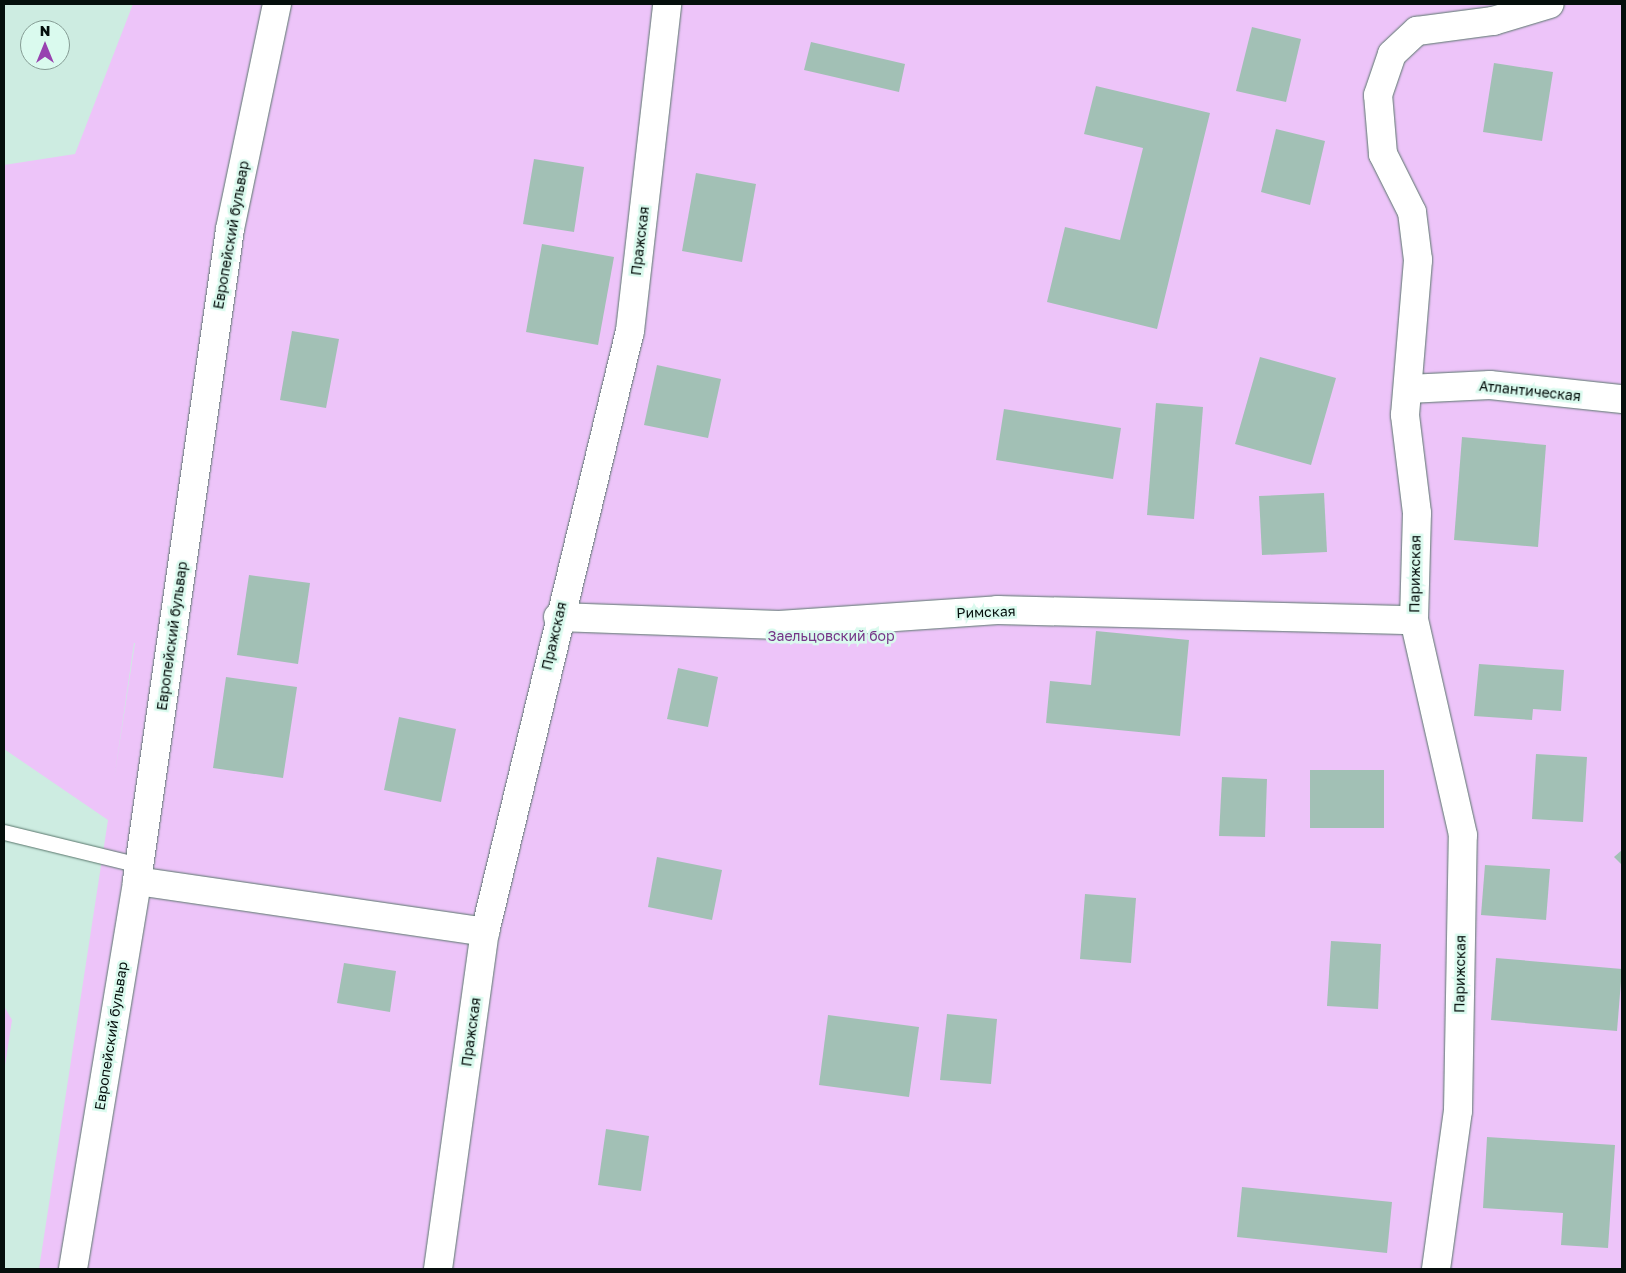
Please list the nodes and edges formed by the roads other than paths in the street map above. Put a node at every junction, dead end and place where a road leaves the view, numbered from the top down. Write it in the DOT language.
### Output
graph roads {
  1 [pos="277,4"];
  2 [pos="668,4"];
  3 [pos="1550,4"];
  4 [pos="1408,388"];
  5 [pos="1622,399"];
  6 [pos="558,618"];
  7 [pos="1414,620"];
  8 [pos="4,832"];
  9 [pos="138,873"];
  10 [pos="486,932"];
  11 [pos="74,1269"];
  12 [pos="438,1269"];
  13 [pos="1436,1269"];
  1 -- 9 [label="street, Европейский бульвар"];
  2 -- 6 [label="street, Пражская"];
  3 -- 4 [label="street, Парижская"];
  4 -- 5 [label="street, Атлантическая"];
  4 -- 7 [label="street, Парижская"];
  6 -- 7 [label="street, Римская"];
  6 -- 10 [label="street, Пражская"];
  7 -- 13 [label="street, Парижская"];
  8 -- 9 [label="lane"];
  9 -- 10 [label="street"];
  9 -- 11 [label="street, Европейский бульвар"];
  10 -- 12 [label="street, Пражская"];
}
